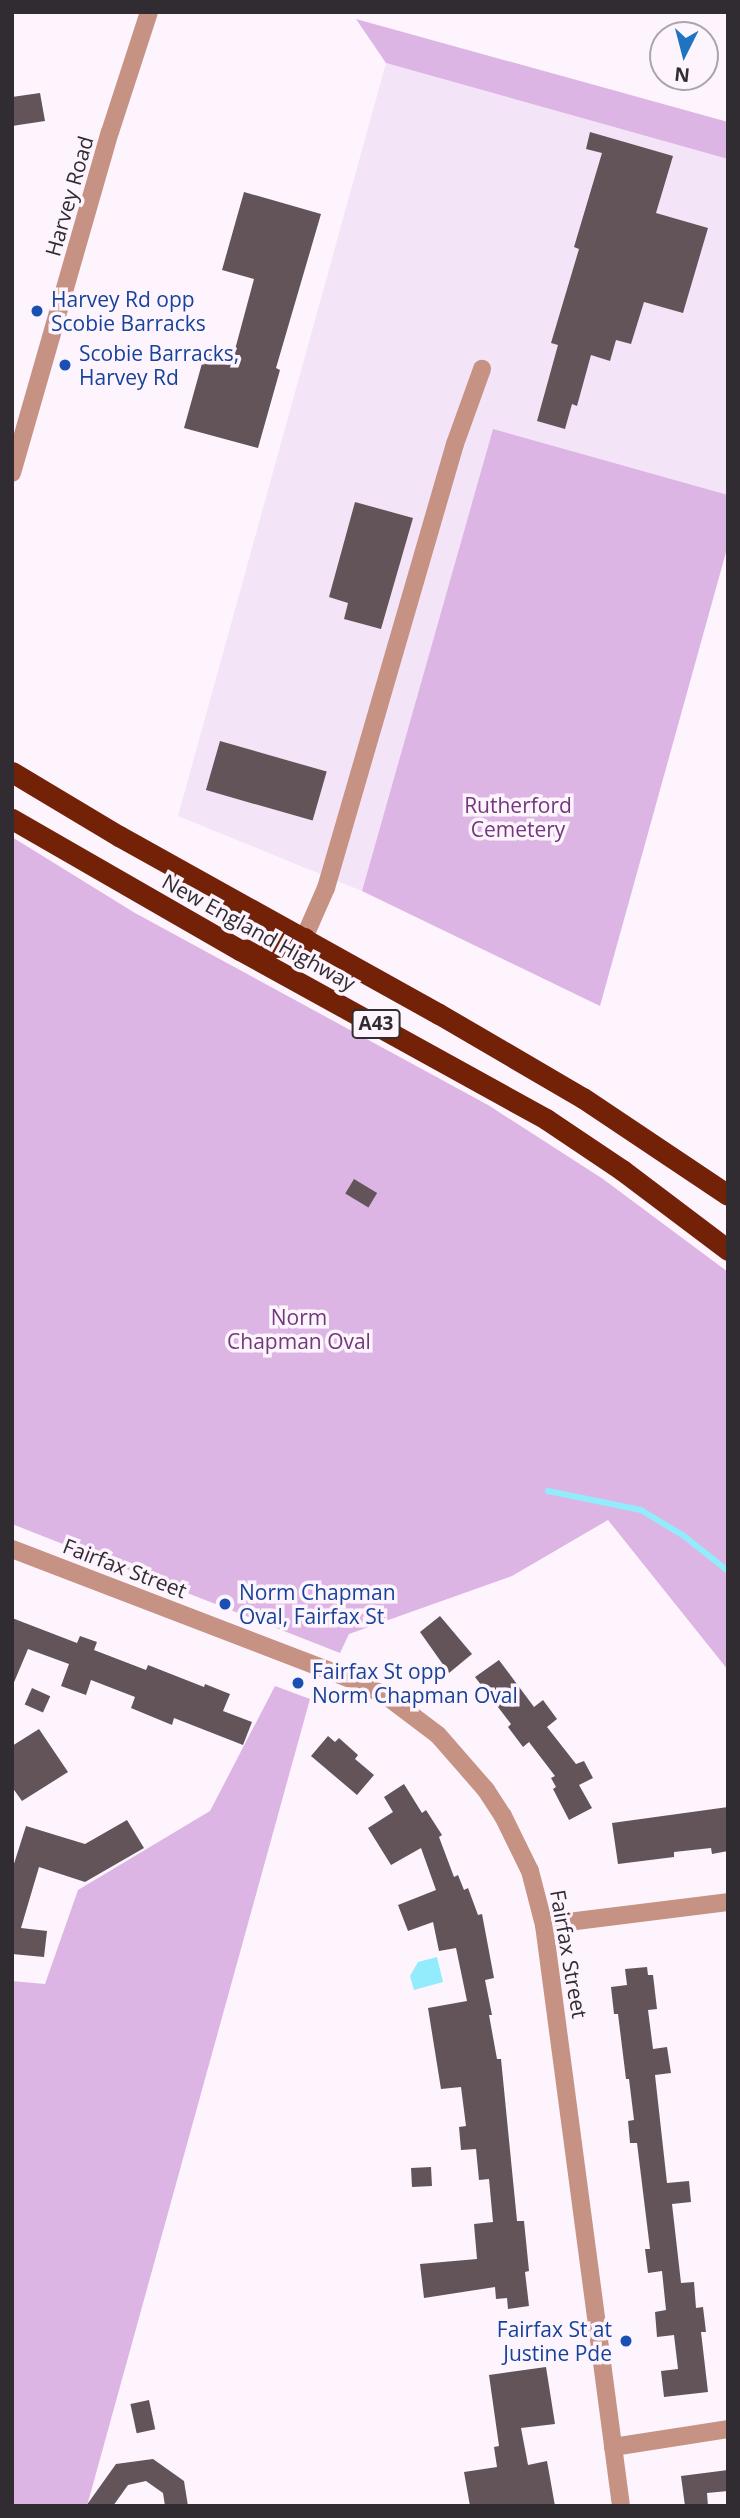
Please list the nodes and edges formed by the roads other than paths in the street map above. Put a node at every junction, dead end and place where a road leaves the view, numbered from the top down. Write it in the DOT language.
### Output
graph roads {
  1 [pos="149,12"];
  2 [pos="482,369"];
  3 [pos="12,473"];
  4 [pos="12,772"];
  5 [pos="12,818"];
  6 [pos="304,937"];
  7 [pos="240,950"];
  8 [pos="728,1195"];
  9 [pos="728,1250"];
  10 [pos="12,1549"];
  11 [pos="728,1902"];
  12 [pos="544,1925"];
  13 [pos="728,2430"];
  14 [pos="613,2447"];
  15 [pos="621,2506"];
  1 -- 3 [label="street, Harvey Road"];
  2 -- 6 [label="street"];
  4 -- 6 [label="highway, New England Highway / A43"];
  5 -- 7 [label="highway, New England Highway / A43"];
  6 -- 7 [label="highway"];
  6 -- 8 [label="highway, New England Highway / A43"];
  7 -- 9 [label="highway, New England Highway / A43"];
  10 -- 12 [label="street, Fairfax Street"];
  11 -- 12 [label="street"];
  12 -- 14 [label="street, Fairfax Street"];
  13 -- 14 [label="street"];
  14 -- 15 [label="street, Fairfax Street"];
}
